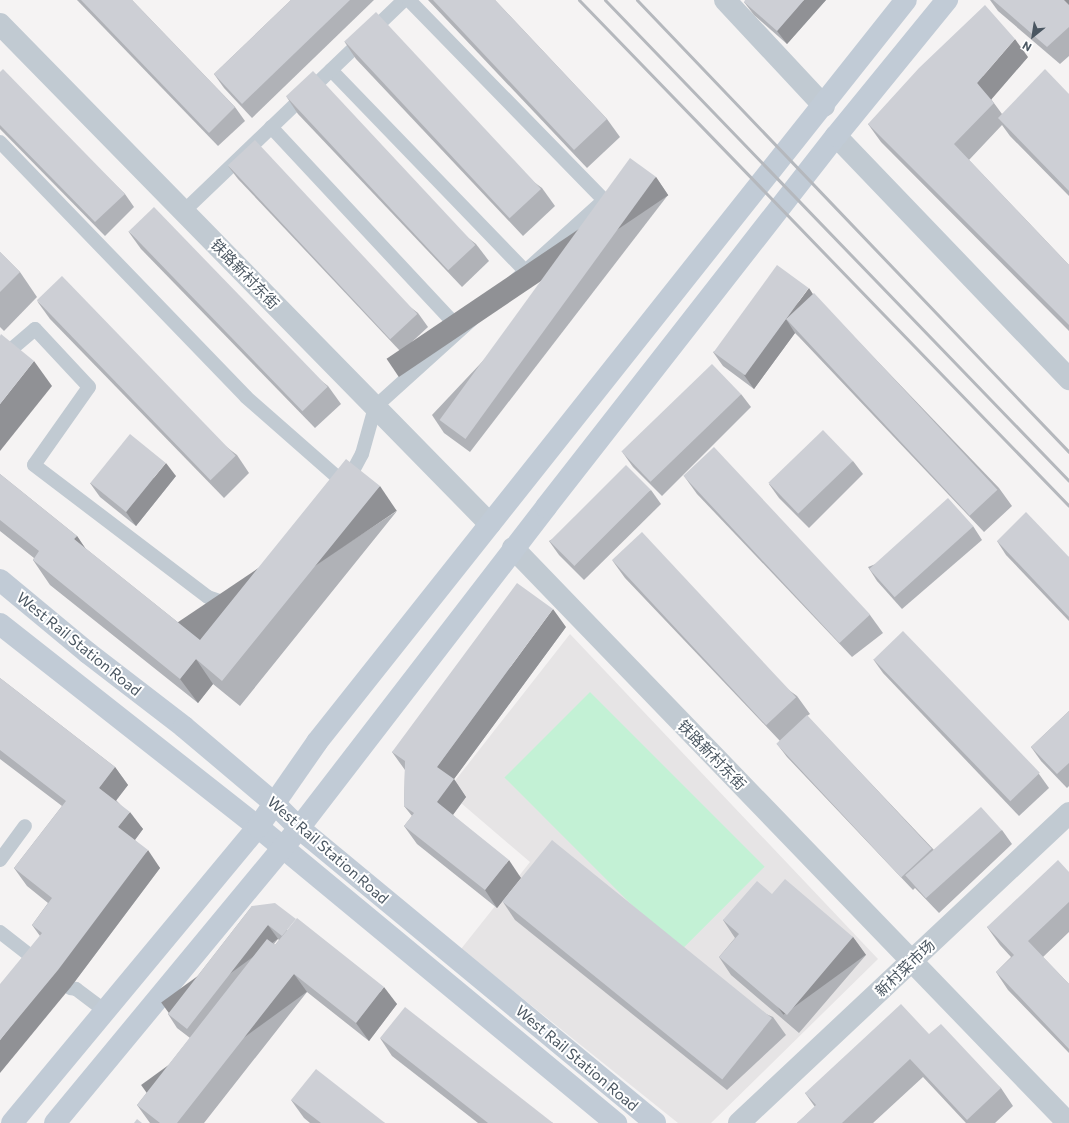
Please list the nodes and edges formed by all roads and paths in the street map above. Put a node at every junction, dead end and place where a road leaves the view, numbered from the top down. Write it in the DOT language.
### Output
graph roads {
  1 [pos="404,0"];
  2 [pos="409,0"];
  3 [pos="725,0"];
  4 [pos="906,0"];
  5 [pos="947,0"];
  6 [pos="0,24"];
  7 [pos="331,70"];
  8 [pos="824,106"];
  9 [pos="271,127"];
  10 [pos="836,136"];
  11 [pos="0,142"];
  12 [pos="184,211"];
  13 [pos="525,271"];
  14 [pos="460,330"];
  15 [pos="0,359"];
  16 [pos="1069,379"];
  17 [pos="375,407"];
  18 [pos="346,484"];
  19 [pos="336,497"];
  20 [pos="490,524"];
  21 [pos="513,548"];
  22 [pos="0,580"];
  23 [pos="259,587"];
  24 [pos="0,624"];
  25 [pos="275,804"];
  26 [pos="1069,813"];
  27 [pos="25,826"];
  28 [pos="258,827"];
  29 [pos="299,828"];
  30 [pos="284,848"];
  31 [pos="0,860"];
  32 [pos="0,932"];
  33 [pos="911,962"];
  34 [pos="42,965"];
  35 [pos="70,988"];
  36 [pos="105,1011"];
  37 [pos="12,1123"];
  38 [pos="55,1123"];
  39 [pos="616,1123"];
  40 [pos="655,1123"];
  41 [pos="740,1123"];
  42 [pos="1068,1123"];
  1 -- 7 [label="lane"];
  2 -- 13 [label="lane"];
  3 -- 8 [label="street"];
  4 -- 8 [label="street"];
  5 -- 10 [label="street"];
  6 -- 12 [label="street, 铁路新村东街"];
  7 -- 9 [label="lane"];
  7 -- 13 [label="lane"];
  8 -- 20 [label="street"];
  9 -- 12 [label="lane"];
  9 -- 14 [label="lane"];
  10 -- 16 [label="street"];
  10 -- 21 [label="street"];
  11 -- 18 [label="lane"];
  12 -- 17 [label="street, 铁路新村东街"];
  13 -- 14 [label="lane"];
  14 -- 17 [label="lane"];
  15 -- 23 [label="lane"];
  17 -- 18 [label="lane"];
  17 -- 20 [label="street, 铁路新村东街"];
  18 -- 19 [label="lane"];
  20 -- 25 [label="street"];
  21 -- 29 [label="street"];
  21 -- 33 [label="street, 铁路新村东街"];
  22 -- 25 [label="street, West Rail Station Road"];
  24 -- 28 [label="street, West Rail Station Road"];
  25 -- 28 [label="street"];
  25 -- 29 [label="street, West Rail Station Road"];
  26 -- 33 [label="street, 新村菜市场"];
  27 -- 31 [label="lane"];
  28 -- 30 [label="street, West Rail Station Road"];
  28 -- 36 [label="street"];
  29 -- 30 [label="street"];
  29 -- 40 [label="street, West Rail Station Road"];
  30 -- 38 [label="street"];
  30 -- 39 [label="street, West Rail Station Road"];
  32 -- 34 [label="lane"];
  33 -- 41 [label="street, 新村菜市场"];
  33 -- 42 [label="street, 铁路新村东街"];
  35 -- 36 [label="lane"];
  36 -- 37 [label="street"];
}
